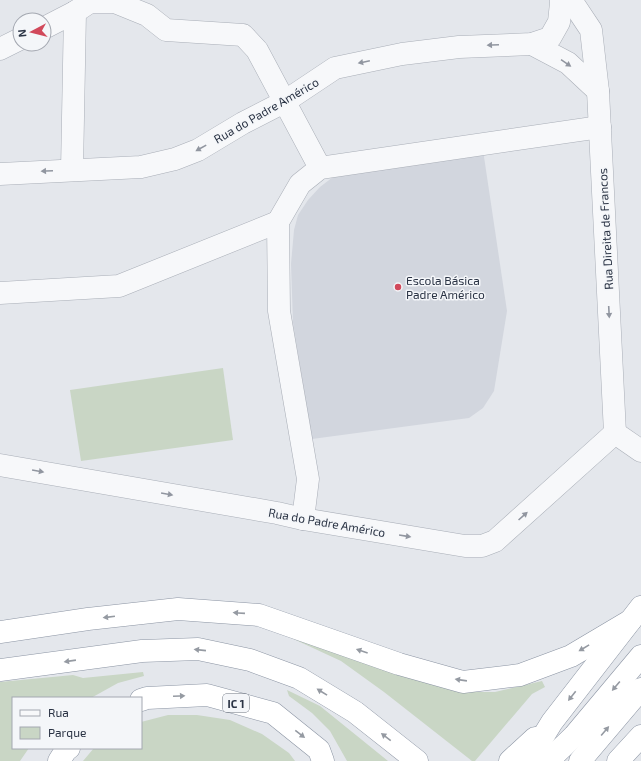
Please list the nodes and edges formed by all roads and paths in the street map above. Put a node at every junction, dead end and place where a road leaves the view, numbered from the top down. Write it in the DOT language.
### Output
graph roads {
  1 [pos="560,0"];
  2 [pos="571,0"];
  3 [pos="75,12"];
  4 [pos="52,24"];
  5 [pos="12,43"];
  6 [pos="532,44"];
  7 [pos="0,49"];
  8 [pos="598,91"];
  9 [pos="284,102"];
  10 [pos="600,127"];
  11 [pos="320,168"];
  12 [pos="72,170"];
  13 [pos="0,174"];
  14 [pos="278,222"];
  15 [pos="0,293"];
  16 [pos="615,433"];
  17 [pos="641,451"];
  18 [pos="0,465"];
  19 [pos="303,519"];
  20 [pos="635,614"];
  21 [pos="0,632"];
  22 [pos="641,656"];
  23 [pos="0,670"];
  24 [pos="641,689"];
  25 [pos="142,700"];
  26 [pos="552,722"];
  27 [pos="641,736"];
  28 [pos="68,749"];
  29 [pos="59,761"];
  30 [pos="324,761"];
  31 [pos="417,761"];
  32 [pos="510,761"];
  33 [pos="528,761"];
  34 [pos="548,761"];
  35 [pos="580,761"];
  36 [pos="618,761"];
  1 -- 6 [label="street, Rua do Padre Américo"];
  2 -- 8 [label="street, Rua Direita de Francos"];
  3 -- 4 [label="street"];
  3 -- 9 [label="street"];
  3 -- 12 [label="street"];
  5 -- 7 [label="street"];
  6 -- 8 [label="street, one-way"];
  6 -- 9 [label="street, Rua do Padre Américo, one-way"];
  8 -- 10 [label="street, Rua Direita de Francos"];
  9 -- 11 [label="street"];
  9 -- 12 [label="street, Rua do Padre Américo, one-way"];
  10 -- 11 [label="street"];
  10 -- 16 [label="street, Rua Direita de Francos, one-way"];
  11 -- 14 [label="street"];
  12 -- 13 [label="street, Rua do Padre Américo, one-way"];
  14 -- 15 [label="street"];
  14 -- 19 [label="street"];
  16 -- 17 [label="street"];
  19 -- 16 [label="street, Rua do Padre Américo, one-way"];
  18 -- 19 [label="street, Rua do Padre Américo, one-way"];
  20 -- 21 [label="highway, one-way"];
  20 -- 26 [label="highway, one-way"];
  22 -- 34 [label="highway, one-way"];
  31 -- 23 [label="highway, one-way"];
  35 -- 24 [label="highway, one-way"];
  25 -- 30 [label="highway, IC 1, one-way"];
  26 -- 32 [label="highway"];
  26 -- 33 [label="highway"];
  27 -- 36 [label="highway"];
  28 -- 29 [label="highway"];
}
